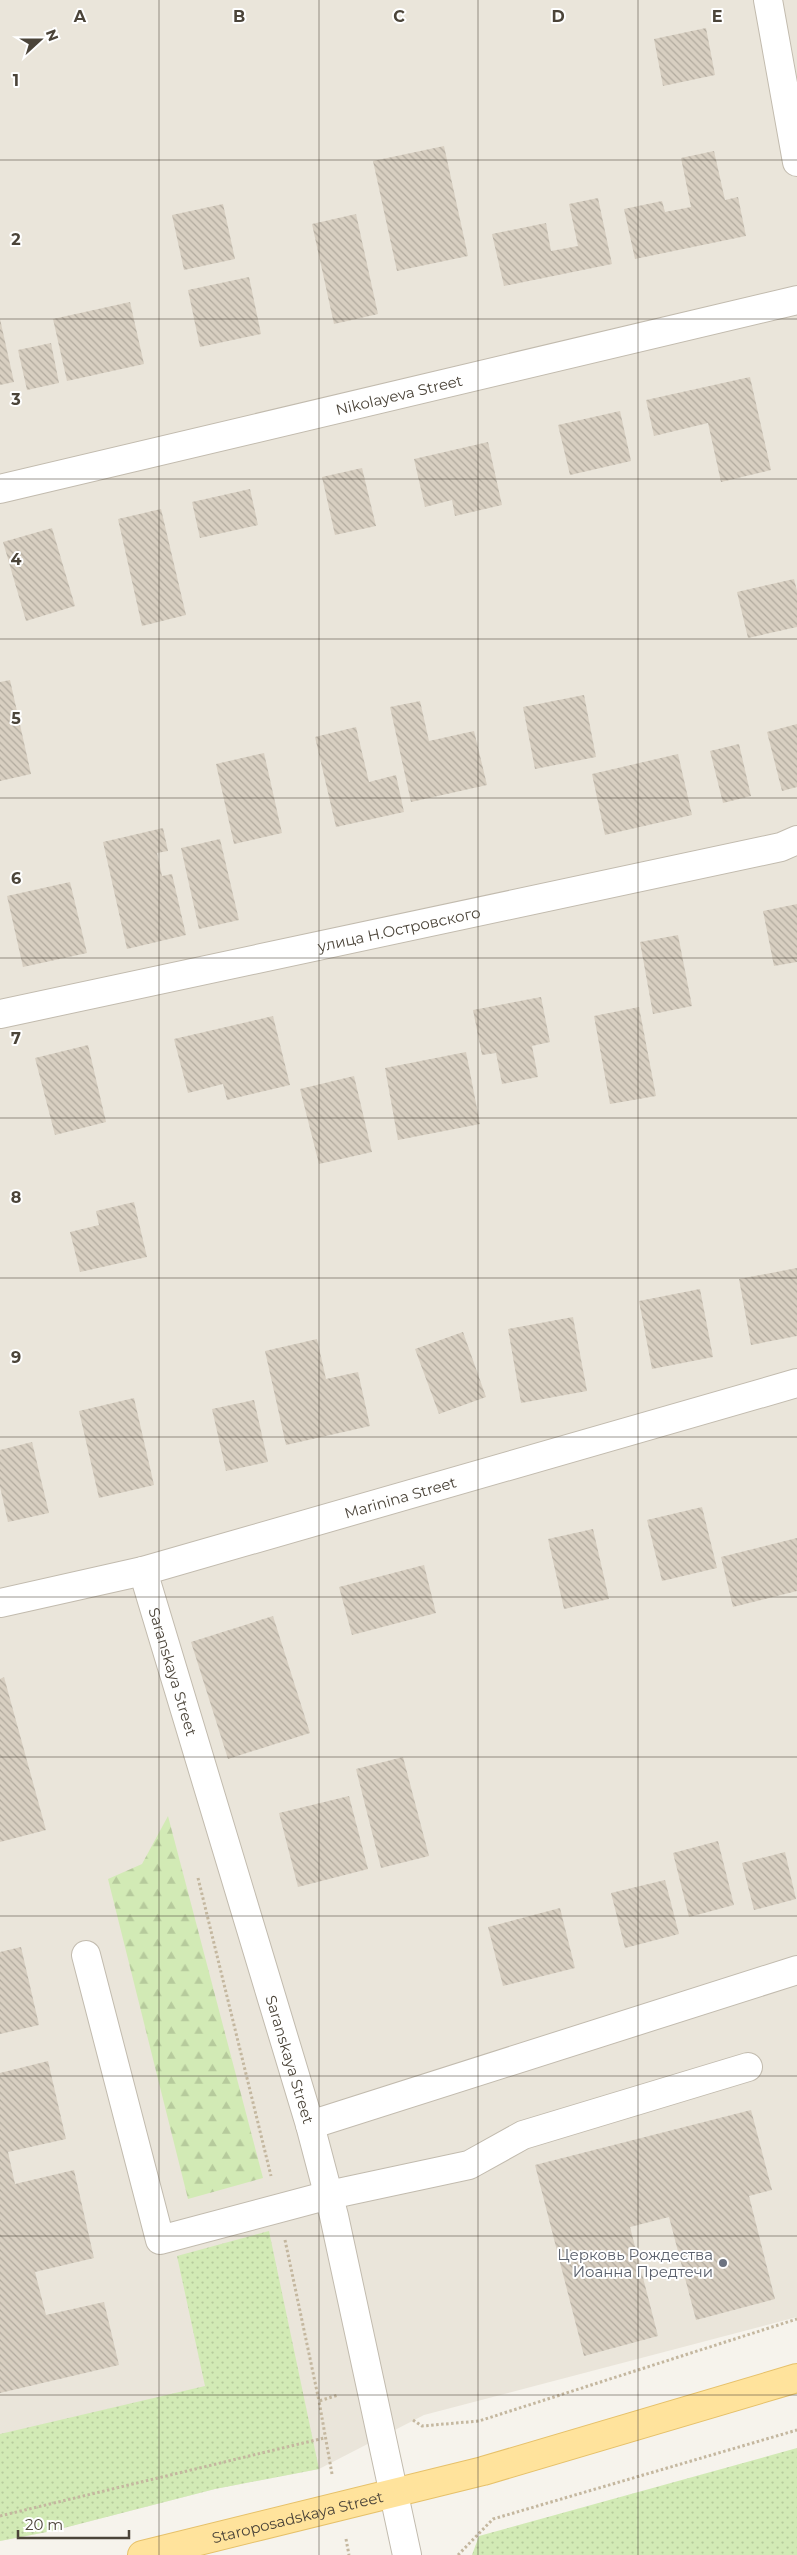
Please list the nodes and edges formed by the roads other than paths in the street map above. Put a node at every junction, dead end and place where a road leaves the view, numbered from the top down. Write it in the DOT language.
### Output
graph roads {
  1 [pos="768,0"];
  2 [pos="797,162"];
  3 [pos="797,300"];
  4 [pos="0,489"];
  5 [pos="797,840"];
  6 [pos="2,1006"];
  7 [pos="797,1383"];
  8 [pos="143,1572"];
  9 [pos="0,1603"];
  10 [pos="86,1955"];
  11 [pos="797,1970"];
  12 [pos="748,2068"];
  13 [pos="310,2125"];
  14 [pos="329,2195"];
  15 [pos="797,2378"];
  16 [pos="395,2493"];
  17 [pos="142,2555"];
  18 [pos="407,2555"];
  1 -- 2 [label="street"];
  3 -- 4 [label="street, Nikolayeva Street"];
  5 -- 6 [label="street, улица Н.Островского"];
  7 -- 8 [label="street, Marinina Street"];
  8 -- 9 [label="street, Marinina Street"];
  8 -- 13 [label="street, Saranskaya Street"];
  10 -- 14 [label="street"];
  11 -- 13 [label="street"];
  12 -- 14 [label="street"];
  13 -- 14 [label="street, Saranskaya Street"];
  14 -- 16 [label="street, Saranskaya Street"];
  15 -- 16 [label="main road, Staroposadskaya Street"];
  16 -- 17 [label="main road, Staroposadskaya Street"];
  16 -- 18 [label="street, Saranskaya Street"];
}
